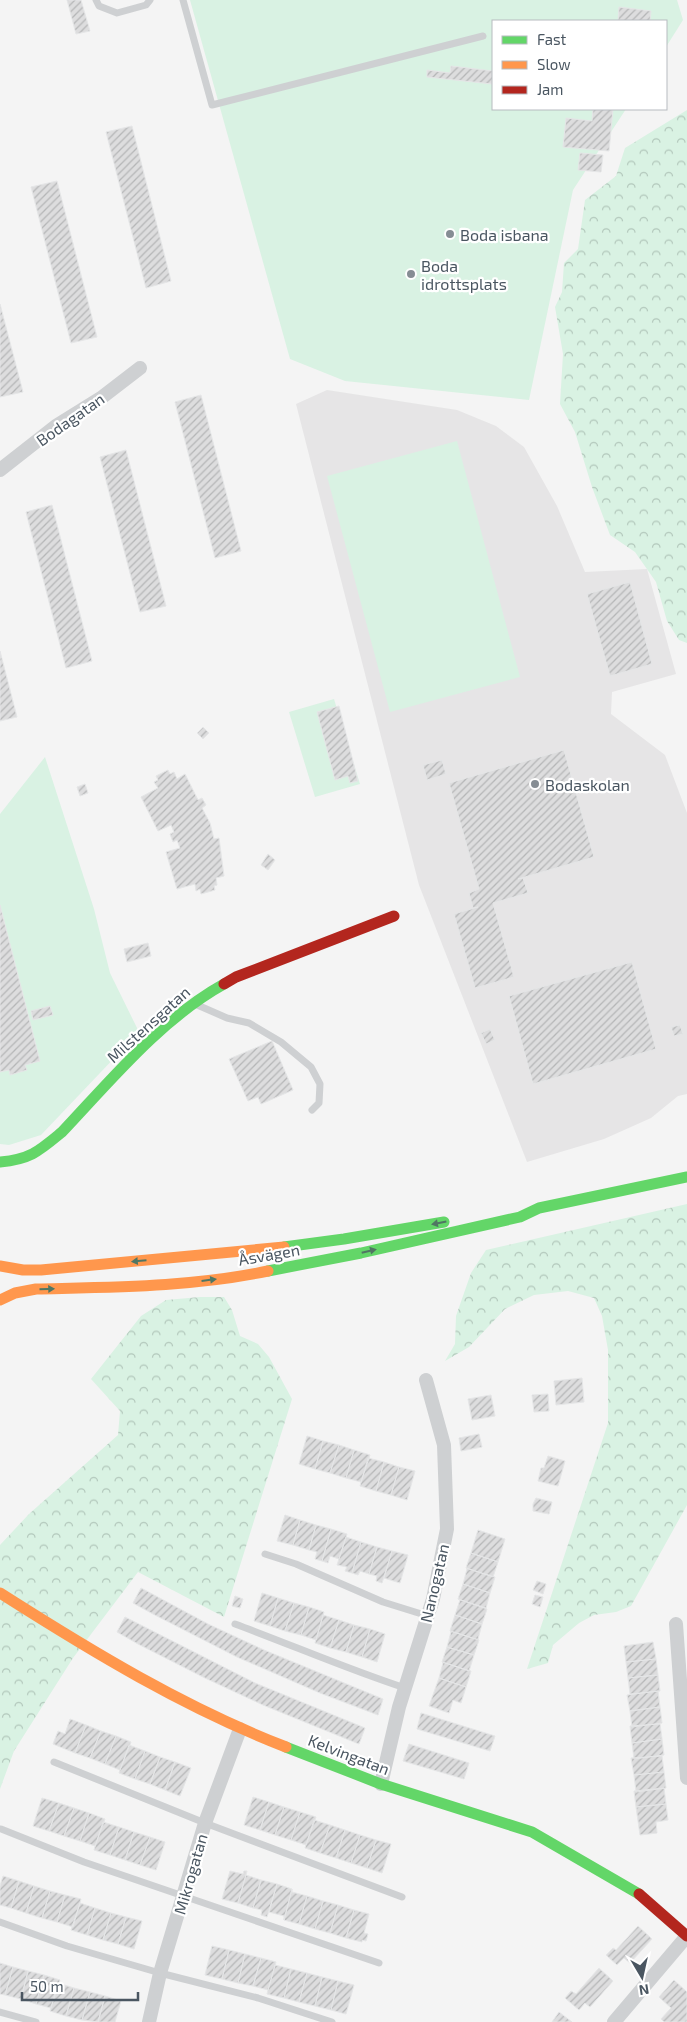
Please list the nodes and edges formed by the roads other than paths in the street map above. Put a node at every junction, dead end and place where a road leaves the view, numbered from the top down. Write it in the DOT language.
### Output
graph roads {
  1 [pos="96,0"];
  2 [pos="150,0"];
  3 [pos="183,0"];
  4 [pos="483,36"];
  5 [pos="140,368"];
  6 [pos="0,470"];
  7 [pos="394,916"];
  8 [pos="193,1002"];
  9 [pos="312,1110"];
  10 [pos="0,1162"];
  11 [pos="687,1177"];
  12 [pos="539,1208"];
  13 [pos="0,1266"];
  14 [pos="0,1300"];
  15 [pos="426,1380"];
  16 [pos="265,1554"];
  17 [pos="0,1593"];
  18 [pos="428,1616"];
  19 [pos="235,1624"];
  20 [pos="676,1624"];
  21 [pos="405,1688"];
  22 [pos="240,1729"];
  23 [pos="54,1762"];
  24 [pos="687,1778"];
  25 [pos="381,1784"];
  26 [pos="204,1823"];
  27 [pos="1,1829"];
  28 [pos="184,1896"];
  29 [pos="402,1897"];
  30 [pos="0,1922"];
  31 [pos="687,1936"];
  32 [pos="379,1963"];
  33 [pos="160,1973"];
  34 [pos="0,2012"];
  35 [pos="36,2022"];
  36 [pos="149,2022"];
  37 [pos="332,2022"];
  38 [pos="614,2022"];
  1 -- 2 [label="lane"];
  3 -- 4 [label="lane"];
  5 -- 6 [label="street, Bodagatan"];
  7 -- 8 [label="street, Milstensgatan"];
  8 -- 9 [label="lane"];
  8 -- 10 [label="street, Milstensgatan"];
  11 -- 12 [label="street, Åsvägen"];
  12 -- 13 [label="street, Åsvägen, one-way"];
  14 -- 12 [label="street, Åsvägen, one-way"];
  15 -- 18 [label="street, Nanogatan"];
  16 -- 18 [label="lane"];
  17 -- 22 [label="street, Kelvingatan"];
  18 -- 21 [label="street, Nanogatan"];
  19 -- 21 [label="lane"];
  20 -- 24 [label="street"];
  21 -- 25 [label="street, Nanogatan"];
  22 -- 25 [label="street, Kelvingatan"];
  22 -- 26 [label="street, Mikrogatan"];
  23 -- 26 [label="lane"];
  25 -- 31 [label="street, Kelvingatan"];
  26 -- 28 [label="street, Mikrogatan"];
  26 -- 29 [label="lane"];
  27 -- 28 [label="lane"];
  28 -- 32 [label="lane"];
  28 -- 33 [label="street, Mikrogatan"];
  30 -- 33 [label="lane"];
  31 -- 38 [label="street"];
  33 -- 36 [label="street, Mikrogatan"];
  33 -- 37 [label="lane"];
  34 -- 35 [label="lane"];
}
